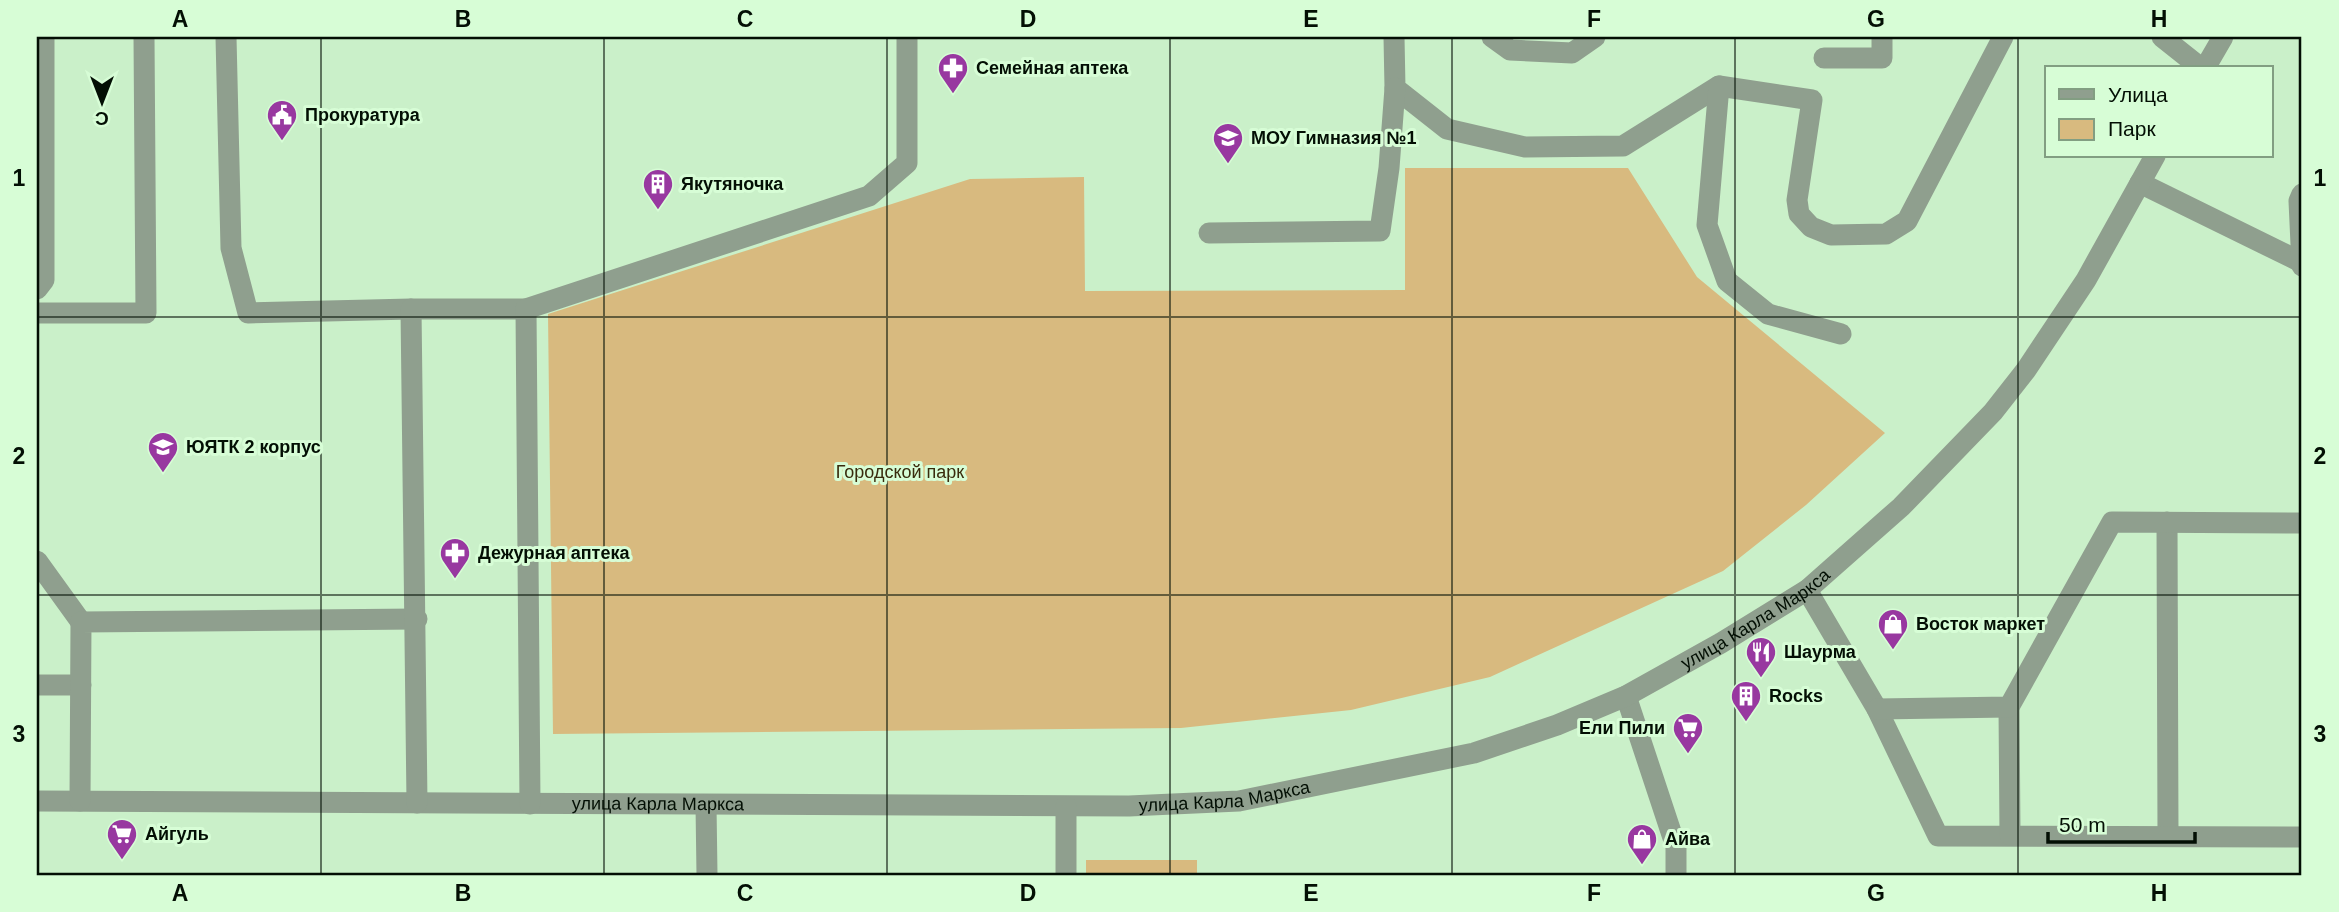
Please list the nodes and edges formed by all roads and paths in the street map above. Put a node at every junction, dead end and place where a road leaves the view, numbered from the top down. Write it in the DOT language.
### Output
graph roads {
  1 [pos="44,37"];
  2 [pos="144,37"];
  3 [pos="226,37"];
  4 [pos="907,37"];
  5 [pos="1394,37"];
  6 [pos="1492,37"];
  7 [pos="1595,37"];
  8 [pos="1882,37"];
  9 [pos="2003,37"];
  10 [pos="2162,37"];
  11 [pos="2223,37"];
  12 [pos="1824,58"];
  13 [pos="2200,66"];
  14 [pos="2204,66"];
  15 [pos="1720,86"];
  16 [pos="1395,88"];
  17 [pos="2154,158"];
  18 [pos="2140,183"];
  19 [pos="2302,194"];
  20 [pos="1209,233"];
  21 [pos="2302,264"];
  22 [pos="37,289"];
  23 [pos="411,309"];
  24 [pos="526,309"];
  25 [pos="37,313"];
  26 [pos="1841,334"];
  27 [pos="2167,522"];
  28 [pos="2302,523"];
  29 [pos="37,561"];
  30 [pos="1807,590"];
  31 [pos="417,619"];
  32 [pos="81,622"];
  33 [pos="37,685"];
  34 [pos="81,685"];
  35 [pos="1626,696"];
  36 [pos="2009,707"];
  37 [pos="1877,709"];
  38 [pos="37,801"];
  39 [pos="79,801"];
  40 [pos="416,803"];
  41 [pos="530,804"];
  42 [pos="706,805"];
  43 [pos="1066,807"];
  44 [pos="2010,835"];
  45 [pos="2168,836"];
  46 [pos="2302,837"];
  47 [pos="707,875"];
  48 [pos="1066,875"];
  49 [pos="1676,875"];
  1 -- 22 [label="street"];
  2 -- 25 [label="street"];
  3 -- 23 [label="street"];
  4 -- 24 [label="street"];
  5 -- 16 [label="street"];
  6 -- 7 [label="street"];
  8 -- 12 [label="street"];
  9 -- 15 [label="street"];
  10 -- 13 [label="street"];
  11 -- 14 [label="street"];
  15 -- 16 [label="street"];
  15 -- 26 [label="street"];
  16 -- 20 [label="street"];
  17 -- 18 [label="street, улица Карла Маркса"];
  18 -- 21 [label="street"];
  18 -- 30 [label="street, улица Карла Маркса"];
  19 -- 21 [label="street"];
  23 -- 24 [label="street"];
  23 -- 31 [label="street"];
  24 -- 41 [label="street"];
  27 -- 28 [label="street"];
  27 -- 36 [label="street"];
  27 -- 45 [label="street"];
  29 -- 32 [label="street"];
  30 -- 35 [label="street, улица Карла Маркса"];
  30 -- 37 [label="street"];
  31 -- 32 [label="street"];
  31 -- 40 [label="street"];
  32 -- 34 [label="street"];
  33 -- 34 [label="street"];
  34 -- 39 [label="street"];
  35 -- 43 [label="street, улица Карла Маркса"];
  35 -- 49 [label="street"];
  36 -- 37 [label="street"];
  36 -- 44 [label="street"];
  37 -- 44 [label="street"];
  38 -- 39 [label="street, улица Карла Маркса"];
  39 -- 40 [label="street, улица Карла Маркса"];
  40 -- 41 [label="street, улица Карла Маркса"];
  41 -- 42 [label="street, улица Карла Маркса"];
  42 -- 43 [label="street, улица Карла Маркса"];
  42 -- 47 [label="street"];
  43 -- 48 [label="street"];
  44 -- 45 [label="street"];
  45 -- 46 [label="street"];
}
